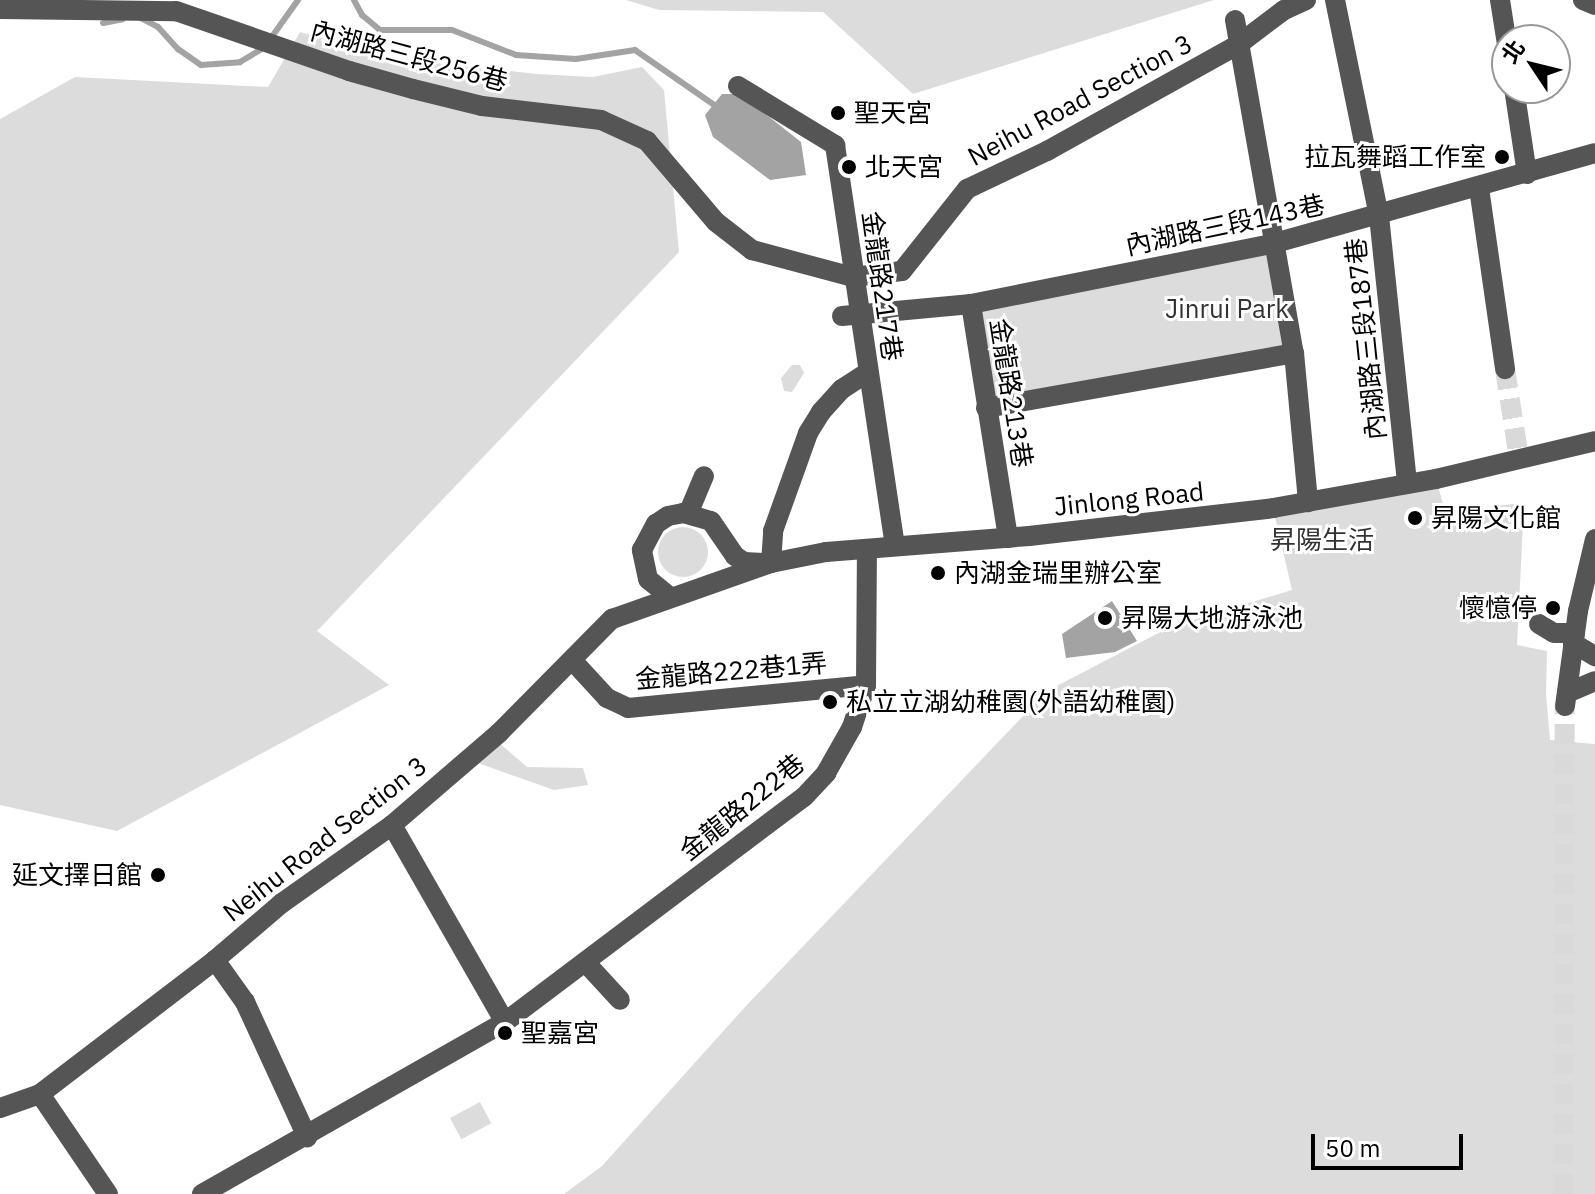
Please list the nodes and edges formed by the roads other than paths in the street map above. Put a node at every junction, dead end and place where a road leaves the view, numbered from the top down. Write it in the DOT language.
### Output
graph roads {
  1 [pos="1306,0"];
  2 [pos="1335,0"];
  3 [pos="1500,0"];
  4 [pos="1583,0"];
  5 [pos="1595,5"];
  6 [pos="0,9"];
  7 [pos="1235,20"];
  8 [pos="1504,24"];
  9 [pos="1239,44"];
  10 [pos="738,86"];
  11 [pos="1516,104"];
  12 [pos="1595,153"];
  13 [pos="1527,174"];
  14 [pos="1479,188"];
  15 [pos="1379,216"];
  16 [pos="1275,243"];
  17 [pos="902,271"];
  18 [pos="853,277"];
  19 [pos="971,304"];
  20 [pos="905,309"];
  21 [pos="850,315"];
  22 [pos="1294,353"];
  23 [pos="1505,369"];
  24 [pos="868,372"];
  25 [pos="986,408"];
  26 [pos="1595,441"];
  27 [pos="704,476"];
  28 [pos="1407,484"];
  29 [pos="1308,502"];
  30 [pos="688,514"];
  31 [pos="1008,538"];
  32 [pos="1595,539"];
  33 [pos="895,546"];
  34 [pos="867,549"];
  35 [pos="771,563"];
  36 [pos="670,597"];
  37 [pos="1539,624"];
  38 [pos="1574,638"];
  39 [pos="1595,656"];
  40 [pos="572,660"];
  41 [pos="1595,681"];
  42 [pos="866,685"];
  43 [pos="392,825"];
  44 [pos="215,960"];
  45 [pos="586,963"];
  46 [pos="620,1000"];
  47 [pos="505,1022"];
  48 [pos="40,1094"];
  49 [pos="0,1108"];
  50 [pos="307,1137"];
  51 [pos="108,1194"];
  52 [pos="202,1194"];
  1 -- 9 [label="street, Neihu Road Section 3"];
  2 -- 15 [label="street, 內湖路三段187巷"];
  3 -- 8 [label="street"];
  4 -- 5 [label="street"];
  6 -- 18 [label="street, 內湖路三段256巷"];
  7 -- 9 [label="street"];
  9 -- 16 [label="street"];
  9 -- 17 [label="street, Neihu Road Section 3"];
  10 -- 18 [label="street, 金龍路217巷"];
  11 -- 13 [label="street"];
  12 -- 13 [label="street, 內湖路三段143巷"];
  13 -- 14 [label="street, 內湖路三段143巷"];
  14 -- 15 [label="street, 內湖路三段143巷"];
  14 -- 23 [label="street"];
  15 -- 16 [label="street, 內湖路三段143巷"];
  15 -- 28 [label="street, 內湖路三段187巷"];
  16 -- 19 [label="street, 內湖路三段143巷"];
  16 -- 22 [label="street"];
  17 -- 18 [label="street"];
  17 -- 20 [label="street"];
  18 -- 21 [label="street, 金龍路217巷"];
  19 -- 20 [label="street, 內湖路三段143巷"];
  19 -- 25 [label="street, 金龍路213巷"];
  20 -- 21 [label="street, 內湖路三段143巷"];
  21 -- 24 [label="street, 金龍路217巷"];
  22 -- 25 [label="street"];
  22 -- 29 [label="street"];
  24 -- 33 [label="street, 金龍路217巷"];
  24 -- 35 [label="street"];
  25 -- 31 [label="street, 金龍路213巷"];
  26 -- 28 [label="street, Jinlong Road"];
  27 -- 30 [label="street"];
  28 -- 29 [label="street, Jinlong Road"];
  29 -- 31 [label="street, Jinlong Road"];
  30 -- 35 [label="street"];
  30 -- 36 [label="street"];
  31 -- 33 [label="street, Jinlong Road"];
  32 -- 38 [label="street"];
  33 -- 34 [label="street, Jinlong Road"];
  34 -- 35 [label="street, Jinlong Road"];
  34 -- 42 [label="street, 金龍路222巷"];
  35 -- 36 [label="street, Jinlong Road"];
  36 -- 40 [label="street, Neihu Road Section 3"];
  37 -- 38 [label="street"];
  38 -- 39 [label="street"];
  38 -- 41 [label="street"];
  40 -- 42 [label="street, 金龍路222巷1弄"];
  40 -- 43 [label="street, Neihu Road Section 3"];
  42 -- 45 [label="street, 金龍路222巷"];
  43 -- 44 [label="street, Neihu Road Section 3"];
  43 -- 47 [label="street"];
  44 -- 48 [label="street, Neihu Road Section 3"];
  44 -- 50 [label="street"];
  45 -- 46 [label="street"];
  45 -- 47 [label="street, 金龍路222巷"];
  47 -- 50 [label="street, 金龍路222巷"];
  48 -- 49 [label="street, Neihu Road Section 3"];
  48 -- 51 [label="street"];
  50 -- 52 [label="street, 金龍路222巷"];
}
